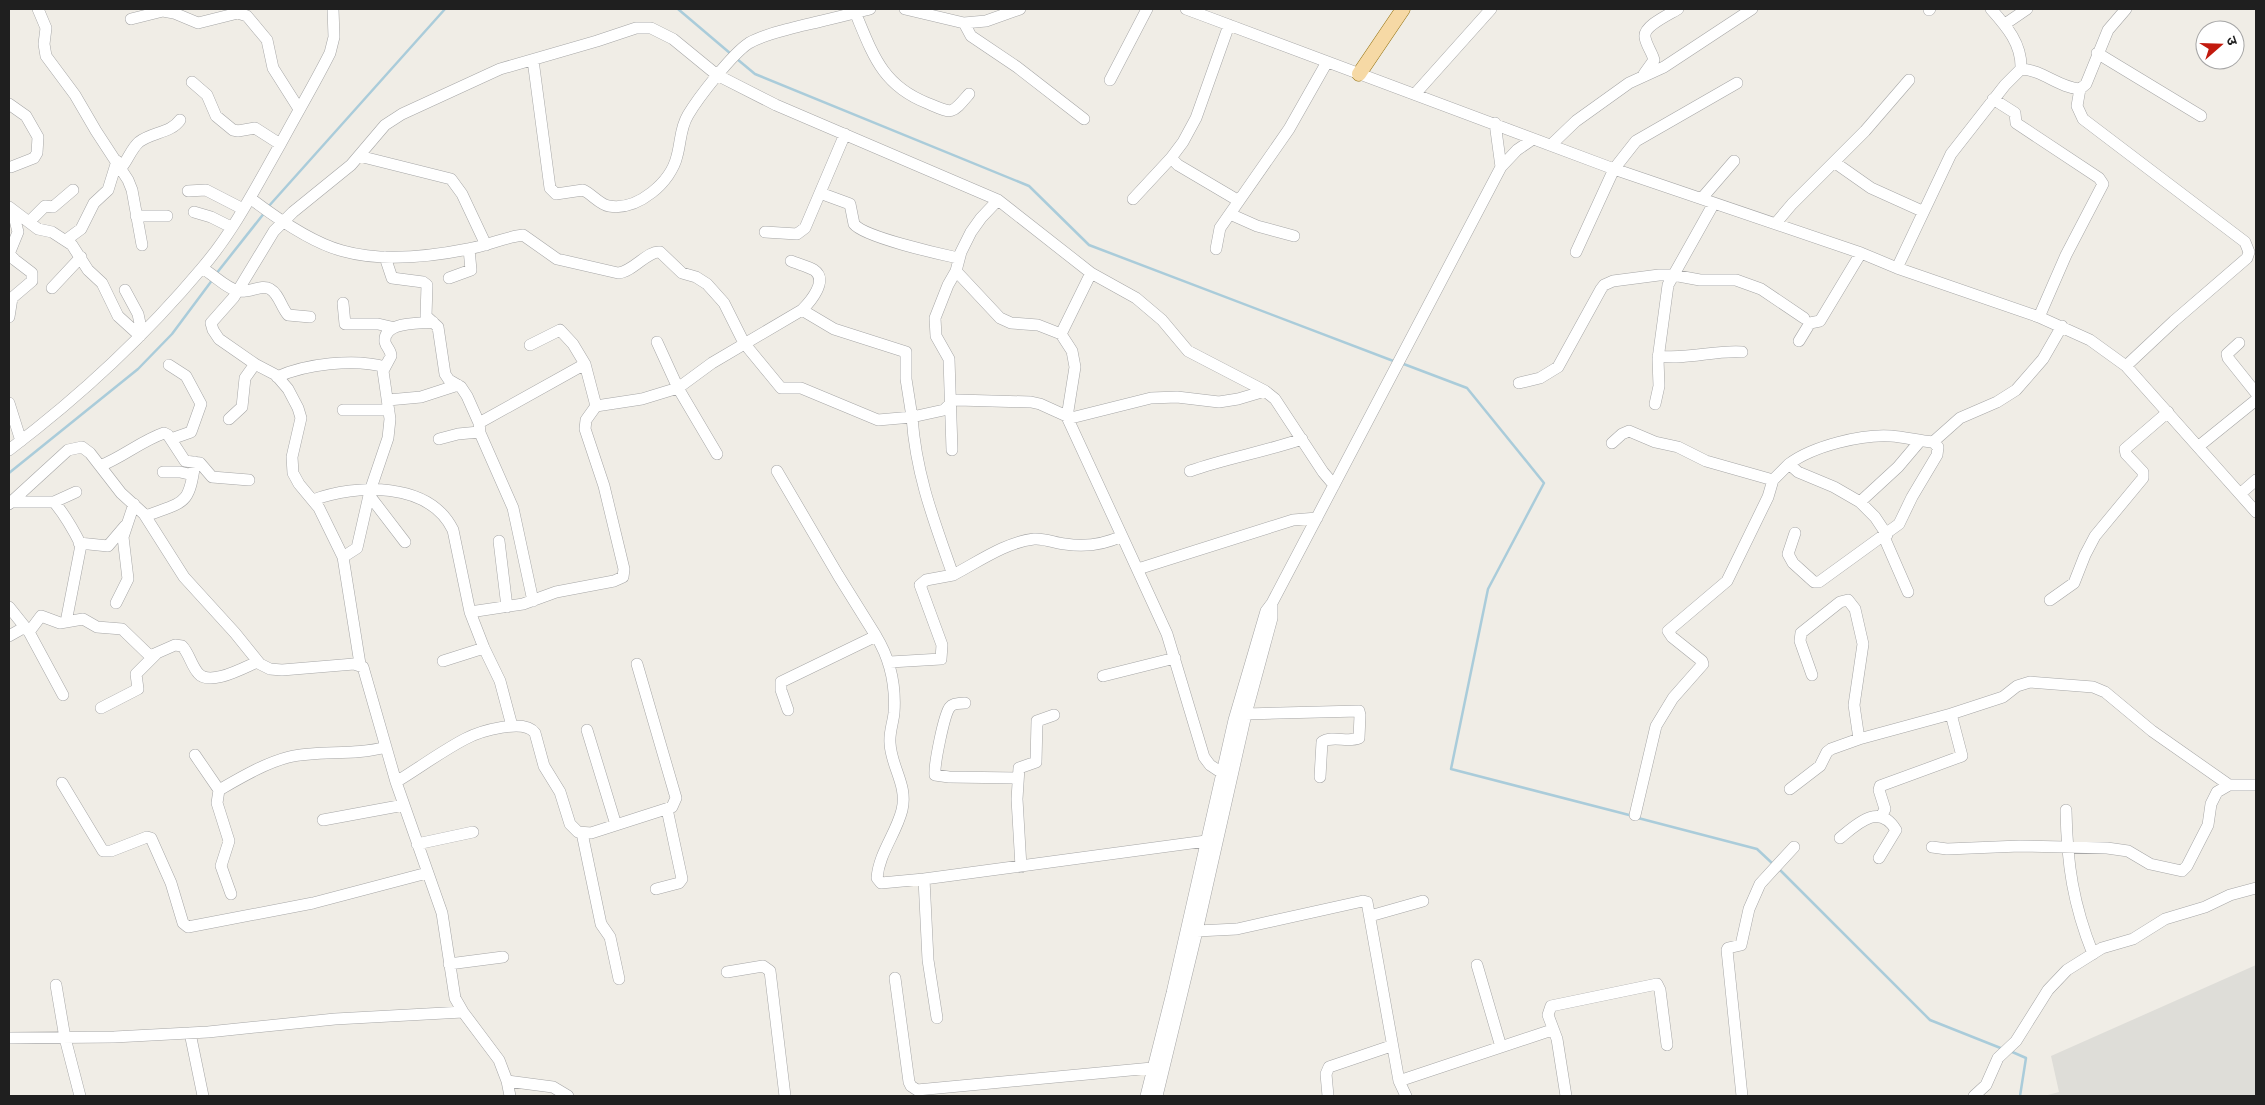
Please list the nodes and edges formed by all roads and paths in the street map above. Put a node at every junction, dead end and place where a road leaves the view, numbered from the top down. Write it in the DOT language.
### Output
graph roads {
  1 [pos="38,9"];
  2 [pos="333,9"];
  3 [pos="870,9"];
  4 [pos="905,9"];
  5 [pos="1020,9"];
  6 [pos="1147,9"];
  7 [pos="1186,9"];
  8 [pos="1403,9"];
  9 [pos="1491,9"];
  10 [pos="1678,9"];
  11 [pos="1752,9"];
  12 [pos="1991,9"];
  13 [pos="2027,9"];
  14 [pos="2126,9"];
  15 [pos="855,12"];
  16 [pos="131,19"];
  17 [pos="964,23"];
  18 [pos="2005,24"];
  19 [pos="1229,25"];
  20 [pos="2097,53"];
  21 [pos="533,60"];
  22 [pos="1327,62"];
  23 [pos="2022,69"];
  24 [pos="720,72"];
  25 [pos="1359,74"];
  26 [pos="1644,74"];
  27 [pos="1110,80"];
  28 [pos="1909,80"];
  29 [pos="192,82"];
  30 [pos="1738,83"];
  31 [pos="2080,89"];
  32 [pos="969,94"];
  33 [pos="1415,94"];
  34 [pos="1993,100"];
  35 [pos="9,104"];
  36 [pos="299,109"];
  37 [pos="2202,116"];
  38 [pos="1084,119"];
  39 [pos="180,120"];
  40 [pos="1495,124"];
  41 [pos="845,134"];
  42 [pos="1533,139"];
  43 [pos="280,144"];
  44 [pos="1552,144"];
  45 [pos="359,156"];
  46 [pos="1171,158"];
  47 [pos="1734,160"];
  48 [pos="1834,162"];
  49 [pos="119,165"];
  50 [pos="12,167"];
  51 [pos="1501,168"];
  52 [pos="1614,169"];
  53 [pos="73,190"];
  54 [pos="188,191"];
  55 [pos="820,193"];
  56 [pos="1702,198"];
  57 [pos="1133,199"];
  58 [pos="252,200"];
  59 [pos="998,200"];
  60 [pos="1239,201"];
  61 [pos="1714,202"];
  62 [pos="9,207"];
  63 [pos="243,209"];
  64 [pos="1922,211"];
  65 [pos="194,212"];
  66 [pos="1230,214"];
  67 [pos="136,216"];
  68 [pos="167,216"];
  69 [pos="280,219"];
  70 [pos="29,222"];
  71 [pos="1776,223"];
  72 [pos="231,227"];
  73 [pos="765,232"];
  74 [pos="1294,236"];
  75 [pos="66,240"];
  76 [pos="142,245"];
  77 [pos="486,246"];
  78 [pos="469,249"];
  79 [pos="1216,249"];
  80 [pos="1576,252"];
  81 [pos="1861,253"];
  82 [pos="81,256"];
  83 [pos="385,256"];
  84 [pos="958,258"];
  85 [pos="791,262"];
  86 [pos="1897,268"];
  87 [pos="956,270"];
  88 [pos="207,271"];
  89 [pos="1091,272"];
  90 [pos="1673,275"];
  91 [pos="449,278"];
  92 [pos="52,288"];
  93 [pos="233,289"];
  94 [pos="125,290"];
  95 [pos="343,303"];
  96 [pos="802,310"];
  97 [pos="9,317"];
  98 [pos="310,317"];
  99 [pos="2038,317"];
  100 [pos="1804,318"];
  101 [pos="433,322"];
  102 [pos="2062,326"];
  103 [pos="391,327"];
  104 [pos="1061,334"];
  105 [pos="141,335"];
  106 [pos="1799,341"];
  107 [pos="657,342"];
  108 [pos="744,343"];
  109 [pos="2239,343"];
  110 [pos="530,345"];
  111 [pos="1742,352"];
  112 [pos="1658,356"];
  113 [pos="255,364"];
  114 [pos="585,364"];
  115 [pos="169,366"];
  116 [pos="2126,366"];
  117 [pos="384,367"];
  118 [pos="277,377"];
  119 [pos="1519,383"];
  120 [pos="458,385"];
  121 [pos="678,388"];
  122 [pos="1265,391"];
  123 [pos="2256,393"];
  124 [pos="2256,400"];
  125 [pos="951,402"];
  126 [pos="9,403"];
  127 [pos="1655,404"];
  128 [pos="389,405"];
  129 [pos="596,406"];
  130 [pos="343,410"];
  131 [pos="2168,412"];
  132 [pos="912,417"];
  133 [pos="1067,417"];
  134 [pos="229,419"];
  135 [pos="479,428"];
  136 [pos="171,439"];
  137 [pos="439,439"];
  138 [pos="1302,439"];
  139 [pos="21,441"];
  140 [pos="1920,441"];
  141 [pos="1933,442"];
  142 [pos="1612,443"];
  143 [pos="2199,446"];
  144 [pos="9,450"];
  145 [pos="952,450"];
  146 [pos="717,454"];
  147 [pos="195,462"];
  148 [pos="1789,464"];
  149 [pos="100,466"];
  150 [pos="777,471"];
  151 [pos="1190,471"];
  152 [pos="163,472"];
  153 [pos="193,475"];
  154 [pos="249,480"];
  155 [pos="1773,480"];
  156 [pos="2256,480"];
  157 [pos="1334,485"];
  158 [pos="76,492"];
  159 [pos="370,493"];
  160 [pos="2240,494"];
  161 [pos="313,500"];
  162 [pos="54,502"];
  163 [pos="1860,502"];
  164 [pos="10,503"];
  165 [pos="134,504"];
  166 [pos="2256,512"];
  167 [pos="146,516"];
  168 [pos="1317,518"];
  169 [pos="125,526"];
  170 [pos="1795,533"];
  171 [pos="1122,536"];
  172 [pos="1885,536"];
  173 [pos="498,541"];
  174 [pos="405,542"];
  175 [pos="80,543"];
  176 [pos="343,557"];
  177 [pos="1138,569"];
  178 [pos="953,575"];
  179 [pos="1908,592"];
  180 [pos="2050,600"];
  181 [pos="533,601"];
  182 [pos="116,603"];
  183 [pos="1272,603"];
  184 [pos="9,607"];
  185 [pos="507,607"];
  186 [pos="470,612"];
  187 [pos="66,622"];
  188 [pos="27,629"];
  189 [pos="9,636"];
  190 [pos="876,636"];
  191 [pos="484,648"];
  192 [pos="156,654"];
  193 [pos="1175,658"];
  194 [pos="443,661"];
  195 [pos="257,662"];
  196 [pos="890,662"];
  197 [pos="360,664"];
  198 [pos="637,664"];
  199 [pos="1812,674"];
  200 [pos="1103,676"];
  201 [pos="63,695"];
  202 [pos="965,703"];
  203 [pos="101,708"];
  204 [pos="788,710"];
  205 [pos="1246,714"];
  206 [pos="1951,714"];
  207 [pos="1054,715"];
  208 [pos="512,726"];
  209 [pos="587,730"];
  210 [pos="1859,739"];
  211 [pos="386,747"];
  212 [pos="195,755"];
  213 [pos="1215,769"];
  214 [pos="1320,777"];
  215 [pos="1017,778"];
  216 [pos="396,782"];
  217 [pos="62,783"];
  218 [pos="2229,785"];
  219 [pos="2256,785"];
  220 [pos="1790,789"];
  221 [pos="219,790"];
  222 [pos="404,805"];
  223 [pos="667,809"];
  224 [pos="2066,810"];
  225 [pos="1635,815"];
  226 [pos="1881,817"];
  227 [pos="323,820"];
  228 [pos="616,826"];
  229 [pos="473,832"];
  230 [pos="582,833"];
  231 [pos="1840,838"];
  232 [pos="1206,842"];
  233 [pos="417,844"];
  234 [pos="1794,847"];
  235 [pos="1932,847"];
  236 [pos="2067,848"];
  237 [pos="1879,858"];
  238 [pos="1021,867"];
  239 [pos="427,873"];
  240 [pos="924,879"];
  241 [pos="2256,888"];
  242 [pos="656,890"];
  243 [pos="231,894"];
  244 [pos="1423,901"];
  245 [pos="1370,916"];
  246 [pos="1197,931"];
  247 [pos="2093,954"];
  248 [pos="503,957"];
  249 [pos="449,964"];
  250 [pos="1477,965"];
  251 [pos="727,972"];
  252 [pos="895,978"];
  253 [pos="619,979"];
  254 [pos="56,986"];
  255 [pos="464,1012"];
  256 [pos="937,1018"];
  257 [pos="1552,1030"];
  258 [pos="190,1033"];
  259 [pos="9,1038"];
  260 [pos="65,1038"];
  261 [pos="1667,1045"];
  262 [pos="1391,1046"];
  263 [pos="1501,1047"];
  264 [pos="1152,1068"];
  265 [pos="507,1081"];
  266 [pos="1399,1081"];
  267 [pos="80,1096"];
  268 [pos="203,1096"];
  269 [pos="510,1096"];
  270 [pos="568,1096"];
  271 [pos="785,1096"];
  272 [pos="1146,1096"];
  273 [pos="1156,1096"];
  274 [pos="1328,1096"];
  275 [pos="1406,1096"];
  276 [pos="1566,1096"];
  277 [pos="1742,1096"];
  278 [pos="1974,1096"];
  1 -- 49 [label="street"];
  2 -- 36 [label="street"];
  3 -- 15 [label="street"];
  4 -- 17 [label="street"];
  5 -- 17 [label="street"];
  6 -- 27 [label="street"];
  7 -- 19 [label="street"];
  8 -- 25 [label="main road"];
  9 -- 33 [label="street"];
  10 -- 26 [label="street"];
  11 -- 26 [label="street"];
  12 -- 18 [label="street"];
  13 -- 18 [label="street"];
  14 -- 20 [label="street"];
  15 -- 24 [label="street"];
  15 -- 32 [label="street"];
  16 -- 36 [label="street"];
  17 -- 38 [label="street"];
  18 -- 23 [label="street"];
  19 -- 22 [label="street"];
  19 -- 46 [label="street"];
  20 -- 31 [label="street"];
  20 -- 37 [label="street"];
  21 -- 24 [label="street"];
  21 -- 24 [label="street"];
  21 -- 45 [label="street"];
  22 -- 25 [label="street"];
  22 -- 60 [label="street"];
  23 -- 31 [label="street"];
  23 -- 34 [label="street"];
  24 -- 41 [label="street"];
  25 -- 33 [label="street"];
  26 -- 44 [label="street"];
  28 -- 48 [label="street"];
  29 -- 43 [label="street"];
  30 -- 52 [label="street"];
  31 -- 116 [label="street"];
  33 -- 40 [label="street"];
  34 -- 64 [label="street"];
  34 -- 99 [label="street"];
  35 -- 50 [label="street"];
  36 -- 43 [label="street"];
  39 -- 49 [label="street"];
  40 -- 42 [label="street"];
  40 -- 51 [label="street"];
  41 -- 55 [label="street"];
  41 -- 59 [label="street"];
  42 -- 44 [label="street"];
  42 -- 51 [label="street"];
  43 -- 58 [label="street"];
  44 -- 52 [label="street"];
  45 -- 69 [label="street"];
  45 -- 77 [label="street"];
  46 -- 57 [label="street"];
  46 -- 60 [label="street"];
  47 -- 56 [label="street"];
  48 -- 64 [label="street"];
  48 -- 71 [label="street"];
  49 -- 67 [label="street"];
  49 -- 75 [label="street"];
  51 -- 157 [label="street"];
  52 -- 56 [label="street"];
  52 -- 80 [label="street"];
  53 -- 70 [label="street"];
  54 -- 63 [label="street"];
  55 -- 73 [label="street"];
  55 -- 84 [label="street"];
  56 -- 61 [label="street"];
  58 -- 63 [label="street"];
  58 -- 69 [label="street"];
  59 -- 84 [label="street"];
  59 -- 89 [label="street"];
  60 -- 66 [label="street"];
  61 -- 71 [label="street"];
  61 -- 90 [label="street"];
  62 -- 70 [label="street"];
  62 -- 97 [label="street"];
  63 -- 72 [label="street"];
  64 -- 86 [label="street"];
  65 -- 72 [label="street"];
  66 -- 74 [label="street"];
  66 -- 79 [label="street"];
  67 -- 68 [label="street"];
  67 -- 76 [label="street"];
  69 -- 83 [label="street"];
  69 -- 93 [label="street"];
  70 -- 75 [label="street"];
  71 -- 81 [label="street"];
  72 -- 88 [label="street"];
  75 -- 82 [label="street"];
  77 -- 78 [label="street"];
  77 -- 108 [label="street"];
  78 -- 83 [label="street"];
  78 -- 91 [label="street"];
  81 -- 86 [label="street"];
  81 -- 106 [label="street"];
  82 -- 92 [label="street"];
  82 -- 105 [label="street"];
  83 -- 101 [label="street"];
  84 -- 87 [label="street"];
  85 -- 96 [label="street"];
  86 -- 99 [label="street"];
  87 -- 104 [label="street"];
  87 -- 125 [label="street"];
  88 -- 93 [label="street"];
  88 -- 105 [label="street"];
  89 -- 104 [label="street"];
  89 -- 122 [label="street"];
  90 -- 100 [label="street"];
  90 -- 112 [label="street"];
  90 -- 119 [label="street"];
  93 -- 98 [label="street"];
  93 -- 113 [label="street"];
  94 -- 105 [label="street"];
  95 -- 103 [label="street"];
  96 -- 108 [label="street"];
  96 -- 132 [label="street"];
  99 -- 102 [label="street"];
  101 -- 103 [label="street"];
  101 -- 120 [label="street"];
  102 -- 116 [label="street"];
  102 -- 141 [label="street"];
  103 -- 117 [label="street"];
  104 -- 133 [label="street"];
  105 -- 139 [label="street"];
  107 -- 121 [label="street"];
  108 -- 121 [label="street"];
  108 -- 132 [label="street"];
  109 -- 123 [label="street"];
  110 -- 114 [label="street"];
  111 -- 112 [label="street"];
  112 -- 127 [label="street"];
  113 -- 118 [label="street"];
  113 -- 134 [label="street"];
  114 -- 129 [label="street"];
  114 -- 135 [label="street"];
  115 -- 136 [label="street"];
  116 -- 131 [label="street"];
  117 -- 118 [label="street"];
  117 -- 128 [label="street"];
  118 -- 161 [label="street"];
  120 -- 128 [label="street"];
  120 -- 135 [label="street"];
  121 -- 129 [label="street"];
  121 -- 146 [label="street"];
  122 -- 133 [label="street"];
  122 -- 138 [label="street"];
  124 -- 143 [label="street"];
  125 -- 132 [label="street"];
  125 -- 133 [label="street"];
  125 -- 145 [label="street"];
  126 -- 139 [label="street"];
  128 -- 130 [label="street"];
  128 -- 159 [label="street"];
  129 -- 181 [label="street"];
  131 -- 143 [label="street"];
  131 -- 180 [label="street"];
  132 -- 178 [label="street"];
  133 -- 171 [label="street"];
  135 -- 137 [label="street"];
  135 -- 181 [label="street"];
  136 -- 147 [label="street"];
  136 -- 149 [label="street"];
  138 -- 151 [label="street"];
  138 -- 157 [label="street"];
  139 -- 144 [label="street"];
  140 -- 141 [label="street"];
  140 -- 148 [label="street"];
  140 -- 163 [label="street"];
  141 -- 172 [label="street"];
  142 -- 155 [label="street"];
  143 -- 160 [label="street"];
  147 -- 153 [label="street"];
  147 -- 154 [label="street"];
  148 -- 155 [label="street"];
  148 -- 163 [label="street"];
  149 -- 164 [label="street"];
  149 -- 165 [label="street"];
  150 -- 190 [label="street"];
  152 -- 153 [label="street"];
  153 -- 167 [label="street"];
  155 -- 225 [label="street"];
  156 -- 160 [label="street"];
  157 -- 168 [label="street"];
  158 -- 162 [label="street"];
  159 -- 161 [label="street"];
  159 -- 174 [label="street"];
  159 -- 176 [label="street"];
  159 -- 186 [label="street"];
  160 -- 166 [label="street"];
  161 -- 176 [label="street"];
  162 -- 164 [label="street"];
  162 -- 175 [label="street"];
  163 -- 172 [label="street"];
  165 -- 167 [label="street"];
  165 -- 169 [label="street"];
  167 -- 195 [label="street"];
  168 -- 177 [label="street"];
  168 -- 183 [label="street"];
  169 -- 175 [label="street"];
  169 -- 182 [label="street"];
  170 -- 172 [label="street"];
  171 -- 177 [label="street"];
  171 -- 178 [label="street"];
  172 -- 179 [label="street"];
  173 -- 185 [label="street"];
  175 -- 187 [label="street"];
  176 -- 197 [label="street"];
  177 -- 193 [label="street"];
  178 -- 196 [label="street"];
  181 -- 185 [label="street"];
  183 -- 205 [label="street"];
  183 -- 213 [label="street"];
  184 -- 188 [label="street"];
  185 -- 186 [label="street"];
  186 -- 191 [label="street"];
  187 -- 188 [label="street"];
  187 -- 192 [label="street"];
  188 -- 189 [label="street"];
  188 -- 201 [label="street"];
  190 -- 196 [label="street"];
  190 -- 204 [label="street"];
  191 -- 194 [label="street"];
  191 -- 208 [label="street"];
  192 -- 195 [label="street"];
  192 -- 203 [label="street"];
  193 -- 200 [label="street"];
  193 -- 213 [label="street"];
  195 -- 197 [label="street"];
  196 -- 240 [label="street"];
  197 -- 211 [label="street"];
  198 -- 223 [label="street"];
  199 -- 210 [label="street"];
  202 -- 215 [label="street"];
  205 -- 214 [label="street"];
  205 -- 246 [label="street"];
  206 -- 210 [label="street"];
  206 -- 218 [label="street"];
  206 -- 226 [label="street"];
  207 -- 215 [label="street"];
  208 -- 216 [label="street"];
  208 -- 230 [label="street"];
  209 -- 228 [label="street"];
  210 -- 220 [label="street"];
  211 -- 216 [label="street"];
  211 -- 221 [label="street"];
  212 -- 221 [label="street"];
  213 -- 232 [label="street"];
  215 -- 238 [label="street"];
  216 -- 222 [label="street"];
  217 -- 239 [label="street"];
  218 -- 219 [label="street"];
  218 -- 236 [label="street"];
  221 -- 243 [label="street"];
  222 -- 227 [label="street"];
  222 -- 233 [label="street"];
  223 -- 228 [label="street"];
  223 -- 242 [label="street"];
  224 -- 236 [label="street"];
  226 -- 231 [label="street"];
  226 -- 237 [label="street"];
  228 -- 230 [label="street"];
  229 -- 233 [label="street"];
  230 -- 253 [label="street"];
  232 -- 238 [label="street"];
  232 -- 264 [label="street"];
  233 -- 239 [label="street"];
  234 -- 277 [label="street"];
  235 -- 236 [label="street"];
  236 -- 247 [label="street"];
  238 -- 240 [label="street"];
  239 -- 249 [label="street"];
  240 -- 256 [label="street"];
  241 -- 247 [label="street"];
  244 -- 245 [label="street"];
  245 -- 246 [label="street"];
  245 -- 262 [label="street"];
  246 -- 273 [label="street"];
  247 -- 278 [label="street"];
  248 -- 249 [label="street"];
  249 -- 255 [label="street"];
  250 -- 263 [label="street"];
  251 -- 271 [label="street"];
  252 -- 264 [label="street"];
  254 -- 260 [label="street"];
  255 -- 258 [label="street"];
  255 -- 265 [label="street"];
  257 -- 261 [label="street"];
  257 -- 263 [label="street"];
  257 -- 276 [label="street"];
  258 -- 260 [label="street"];
  258 -- 268 [label="street"];
  259 -- 260 [label="street"];
  260 -- 267 [label="street"];
  262 -- 266 [label="street"];
  262 -- 274 [label="street"];
  263 -- 266 [label="street"];
  264 -- 272 [label="street"];
  265 -- 269 [label="street"];
  265 -- 270 [label="street"];
  266 -- 275 [label="street"];
}
